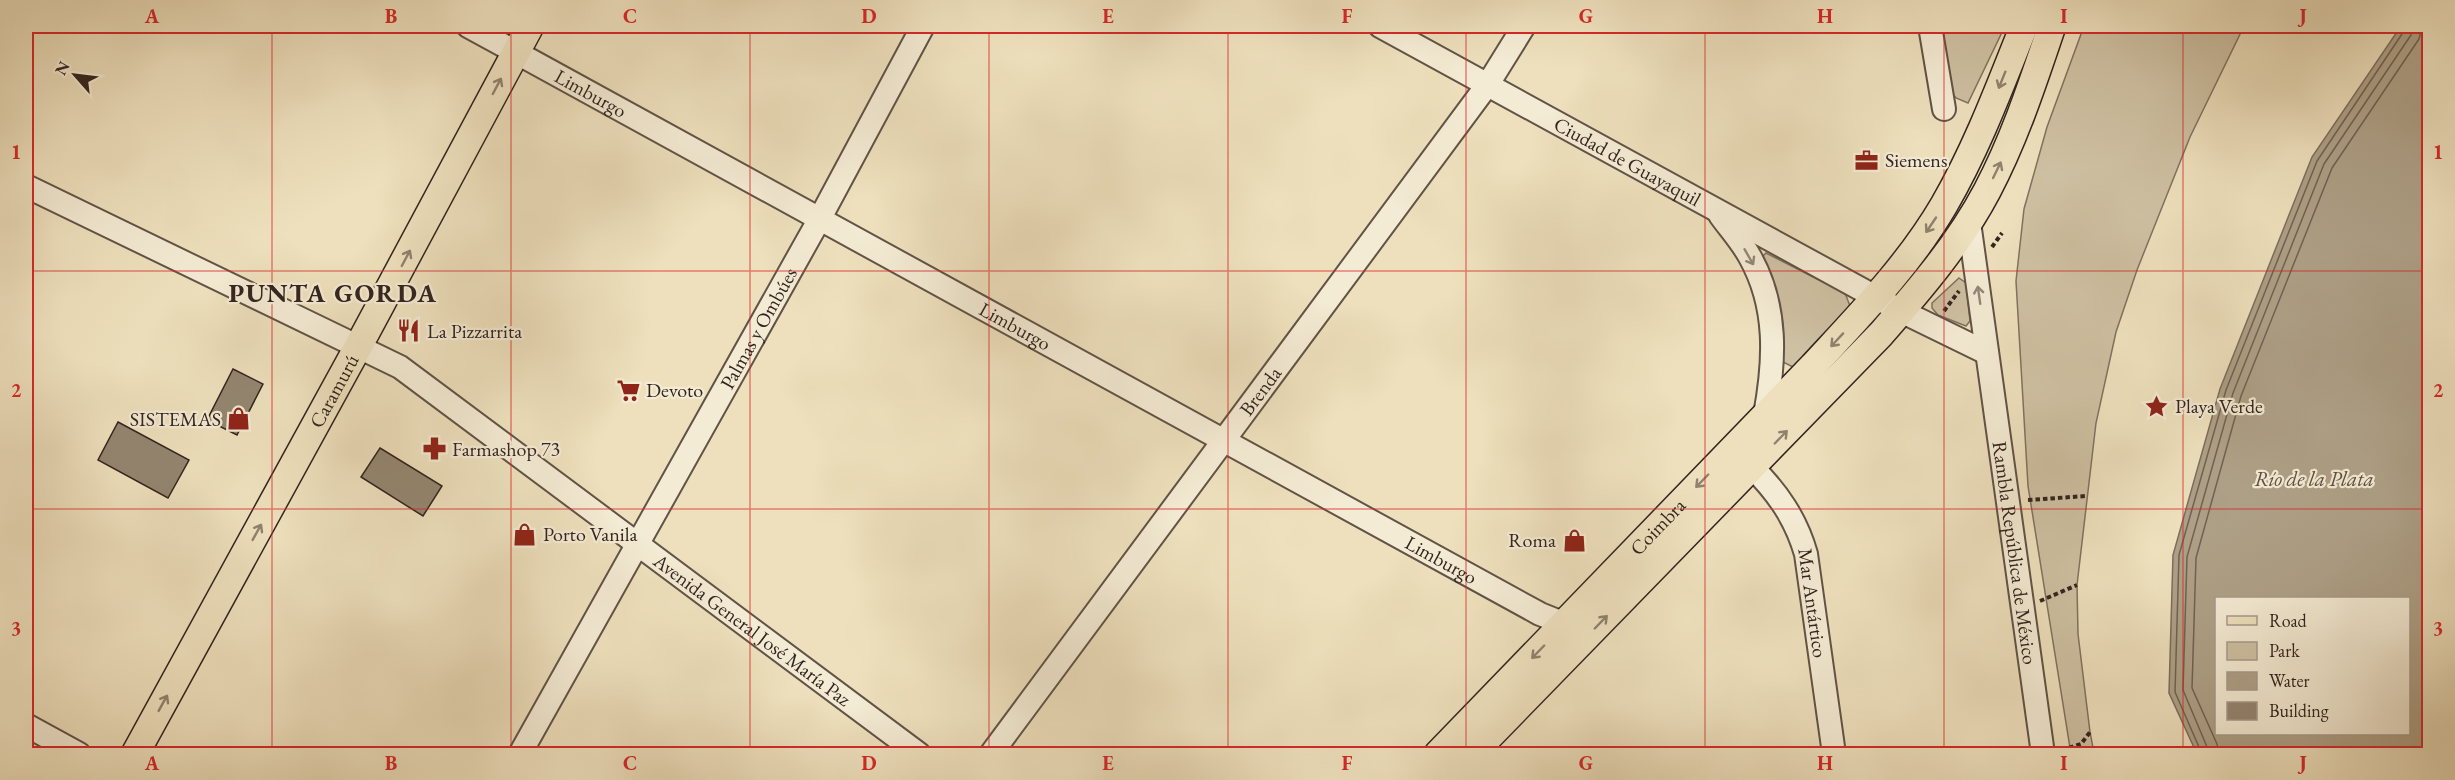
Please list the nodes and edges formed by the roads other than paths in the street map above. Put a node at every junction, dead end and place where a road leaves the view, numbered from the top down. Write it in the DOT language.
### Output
graph roads {
  1 [pos="468,26"];
  2 [pos="530,26"];
  3 [pos="923,26"];
  4 [pos="1380,26"];
  5 [pos="1524,26"];
  6 [pos="1930,26"];
  7 [pos="2024,26"];
  8 [pos="2052,26"];
  9 [pos="516,51"];
  10 [pos="1488,84"];
  11 [pos="1944,109"];
  12 [pos="26,186"];
  13 [pos="1716,209"];
  14 [pos="819,220"];
  15 [pos="1969,222"];
  16 [pos="1876,296"];
  17 [pos="1901,311"];
  18 [pos="358,347"];
  19 [pos="1987,353"];
  20 [pos="1765,415"];
  21 [pos="1223,439"];
  22 [pos="1752,467"];
  23 [pos="637,542"];
  24 [pos="1565,624"];
  25 [pos="26,725"];
  26 [pos="2051,753"];
  27 [pos="79,754"];
  28 [pos="135,754"];
  29 [pos="520,754"];
  30 [pos="920,754"];
  31 [pos="991,754"];
  32 [pos="1438,754"];
  33 [pos="1472,754"];
  34 [pos="1834,754"];
  1 -- 9 [label="street, Limburgo"];
  2 -- 9 [label="main road, Caramurú"];
  3 -- 14 [label="street, Palmas y Ombúes"];
  4 -- 10 [label="street, Ciudad de Guayaquil"];
  5 -- 10 [label="street, Brenda"];
  6 -- 11 [label="street"];
  7 -- 16 [label="main road, Coimbra, one-way"];
  15 -- 8 [label="main road, one-way"];
  9 -- 14 [label="street, Limburgo"];
  18 -- 9 [label="main road, Caramurú, one-way"];
  10 -- 13 [label="street, Ciudad de Guayaquil"];
  10 -- 21 [label="street, Brenda"];
  12 -- 18 [label="street, Avenida General José María Paz"];
  13 -- 16 [label="street, Ciudad de Guayaquil"];
  13 -- 20 [label="street, one-way"];
  14 -- 21 [label="street, Limburgo"];
  14 -- 23 [label="street, Palmas y Ombúes"];
  15 -- 17 [label="main road, Coimbra"];
  19 -- 15 [label="street, Rambla República de México, one-way"];
  16 -- 17 [label="street"];
  16 -- 20 [label="main road, Coimbra, one-way"];
  17 -- 19 [label="street"];
  22 -- 17 [label="main road, Coimbra, one-way"];
  18 -- 23 [label="street, Avenida General José María Paz"];
  28 -- 18 [label="main road, Caramurú, one-way"];
  19 -- 26 [label="street, Rambla República de México"];
  20 -- 24 [label="main road, Coimbra, one-way"];
  21 -- 24 [label="street, Limburgo"];
  21 -- 31 [label="street, Brenda"];
  33 -- 22 [label="main road, Coimbra, one-way"];
  22 -- 34 [label="street, Mar Antártico"];
  23 -- 29 [label="street, Palmas y Ombúes"];
  23 -- 30 [label="street, Avenida General José María Paz"];
  24 -- 32 [label="main road, Coimbra, one-way"];
  25 -- 27 [label="street"];
}
